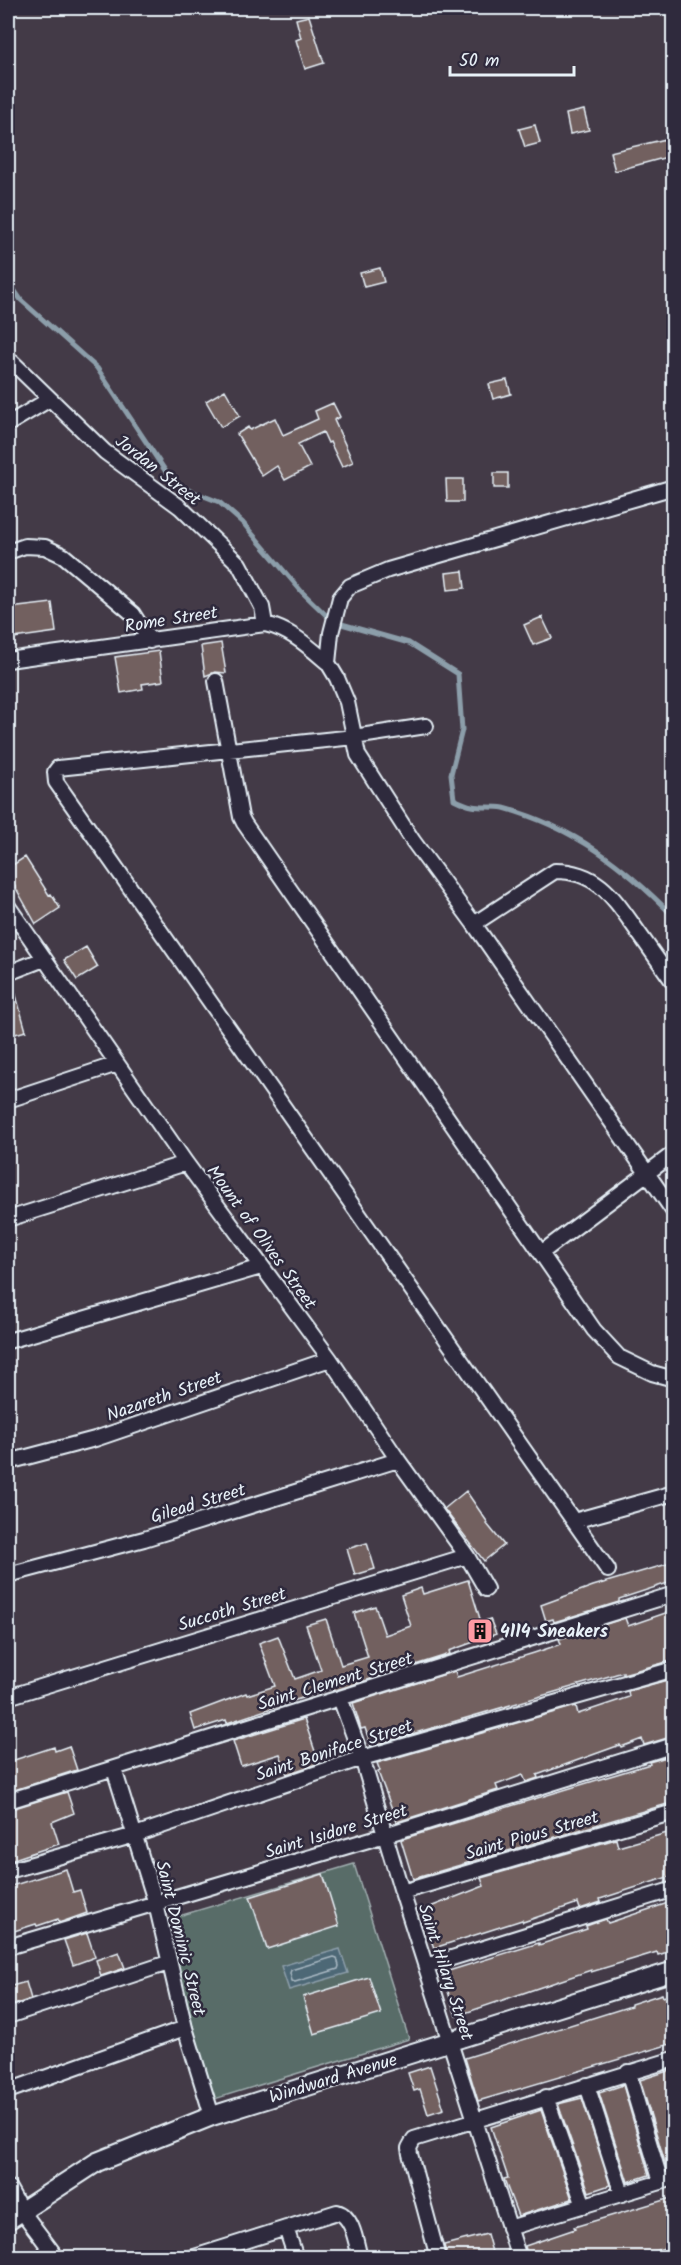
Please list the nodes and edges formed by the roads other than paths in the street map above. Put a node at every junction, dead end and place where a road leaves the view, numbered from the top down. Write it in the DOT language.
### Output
graph roads {
  1 [pos="8,358"];
  2 [pos="50,399"];
  3 [pos="8,424"];
  4 [pos="674,487"];
  5 [pos="8,552"];
  6 [pos="265,624"];
  7 [pos="150,641"];
  8 [pos="8,660"];
  9 [pos="328,663"];
  10 [pos="216,681"];
  11 [pos="426,726"];
  12 [pos="354,737"];
  13 [pos="227,750"];
  14 [pos="8,906"];
  15 [pos="474,924"];
  16 [pos="44,959"];
  17 [pos="8,973"];
  18 [pos="674,983"];
  19 [pos="117,1064"];
  20 [pos="8,1100"];
  21 [pos="674,1153"];
  22 [pos="186,1163"];
  23 [pos="647,1173"];
  24 [pos="674,1212"];
  25 [pos="8,1219"];
  26 [pos="541,1252"];
  27 [pos="261,1268"];
  28 [pos="8,1341"];
  29 [pos="330,1359"];
  30 [pos="674,1379"];
  31 [pos="398,1460"];
  32 [pos="8,1462"];
  33 [pos="674,1492"];
  34 [pos="574,1521"];
  35 [pos="467,1556"];
  36 [pos="608,1570"];
  37 [pos="8,1575"];
  38 [pos="486,1589"];
  39 [pos="674,1594"];
  40 [pos="674,1669"];
  41 [pos="8,1697"];
  42 [pos="340,1698"];
  43 [pos="674,1745"];
  44 [pos="362,1758"];
  45 [pos="114,1769"];
  46 [pos="8,1801"];
  47 [pos="674,1812"];
  48 [pos="135,1835"];
  49 [pos="385,1835"];
  50 [pos="8,1871"];
  51 [pos="674,1889"];
  52 [pos="402,1892"];
  53 [pos="156,1904"];
  54 [pos="8,1947"];
  55 [pos="168,1963"];
  56 [pos="426,1966"];
  57 [pos="674,1971"];
  58 [pos="8,2016"];
  59 [pos="185,2028"];
  60 [pos="450,2042"];
  61 [pos="672,2063"];
  62 [pos="628,2072"];
  63 [pos="587,2085"];
  64 [pos="8,2091"];
  65 [pos="546,2097"];
  66 [pos="212,2116"];
  67 [pos="474,2119"];
  68 [pos="667,2180"];
  69 [pos="8,2187"];
  70 [pos="622,2194"];
  71 [pos="584,2206"];
  72 [pos="14,2215"];
  73 [pos="286,2228"];
  74 [pos="509,2228"];
  75 [pos="232,2252"];
  76 [pos="674,2256"];
  77 [pos="57,2258"];
  78 [pos="191,2258"];
  79 [pos="296,2258"];
  80 [pos="360,2258"];
  81 [pos="438,2258"];
  82 [pos="519,2258"];
  83 [pos="667,2258"];
  1 -- 2 [label="street, Jordan Street"];
  2 -- 3 [label="street"];
  2 -- 6 [label="street, Jordan Street"];
  4 -- 9 [label="street"];
  5 -- 7 [label="street"];
  6 -- 7 [label="street, Rome Street"];
  6 -- 9 [label="street, Rome Street"];
  7 -- 8 [label="street, Rome Street"];
  9 -- 12 [label="street"];
  10 -- 13 [label="street"];
  11 -- 12 [label="street"];
  12 -- 13 [label="street"];
  12 -- 15 [label="street"];
  13 -- 26 [label="street"];
  13 -- 34 [label="street"];
  14 -- 16 [label="street, Mount of Olives Street"];
  15 -- 18 [label="street"];
  15 -- 23 [label="street"];
  16 -- 17 [label="street"];
  16 -- 19 [label="street, Mount of Olives Street"];
  19 -- 20 [label="street"];
  19 -- 22 [label="street, Mount of Olives Street"];
  21 -- 23 [label="street"];
  22 -- 25 [label="street"];
  22 -- 27 [label="street, Mount of Olives Street"];
  23 -- 24 [label="street"];
  23 -- 26 [label="street"];
  26 -- 30 [label="street"];
  27 -- 28 [label="street"];
  27 -- 29 [label="street, Mount of Olives Street"];
  29 -- 31 [label="street, Mount of Olives Street"];
  29 -- 32 [label="street, Nazareth Street"];
  31 -- 35 [label="street, Mount of Olives Street"];
  31 -- 37 [label="street, Gilead Street"];
  33 -- 34 [label="street"];
  34 -- 36 [label="street"];
  35 -- 38 [label="street, Mount of Olives Street"];
  35 -- 41 [label="street, Succoth Street"];
  39 -- 42 [label="street, Saint Clement Street"];
  40 -- 44 [label="street, Saint Boniface Street"];
  42 -- 44 [label="street, Saint Hilary Street"];
  42 -- 45 [label="street, Saint Clement Street"];
  43 -- 49 [label="street, Saint Isidore Street"];
  44 -- 48 [label="street, Saint Boniface Street"];
  44 -- 49 [label="street, Saint Hilary Street"];
  45 -- 46 [label="street, Saint Clement Street"];
  45 -- 48 [label="street, Saint Dominic Street"];
  47 -- 52 [label="street, Saint Pious Street"];
  48 -- 50 [label="street, Saint Boniface Street"];
  48 -- 53 [label="street, Saint Dominic Street"];
  49 -- 52 [label="street, Saint Hilary Street"];
  49 -- 53 [label="street, Saint Isidore Street"];
  51 -- 56 [label="street"];
  52 -- 56 [label="street, Saint Hilary Street"];
  53 -- 54 [label="street, Saint Isidore Street"];
  53 -- 55 [label="street, Saint Dominic Street"];
  55 -- 58 [label="street"];
  55 -- 59 [label="street, Saint Dominic Street"];
  56 -- 60 [label="street, Saint Hilary Street"];
  57 -- 60 [label="main road, Windward Avenue"];
  59 -- 64 [label="street"];
  59 -- 66 [label="street, Saint Dominic Street"];
  60 -- 66 [label="main road, Windward Avenue"];
  60 -- 67 [label="street, Saint Hilary Street"];
  61 -- 62 [label="street"];
  62 -- 63 [label="street"];
  62 -- 68 [label="street"];
  63 -- 65 [label="street"];
  63 -- 70 [label="street"];
  65 -- 67 [label="street"];
  65 -- 71 [label="street"];
  66 -- 72 [label="main road, Windward Avenue"];
  67 -- 74 [label="street, Saint Hilary Street"];
  67 -- 81 [label="street"];
  68 -- 70 [label="street"];
  69 -- 72 [label="street"];
  70 -- 71 [label="street"];
  71 -- 74 [label="street"];
  72 -- 77 [label="street"];
  73 -- 75 [label="street"];
  73 -- 79 [label="street"];
  73 -- 80 [label="street"];
  74 -- 82 [label="street, Saint Hilary Street"];
  75 -- 78 [label="street"];
  76 -- 83 [label="street"];
}
